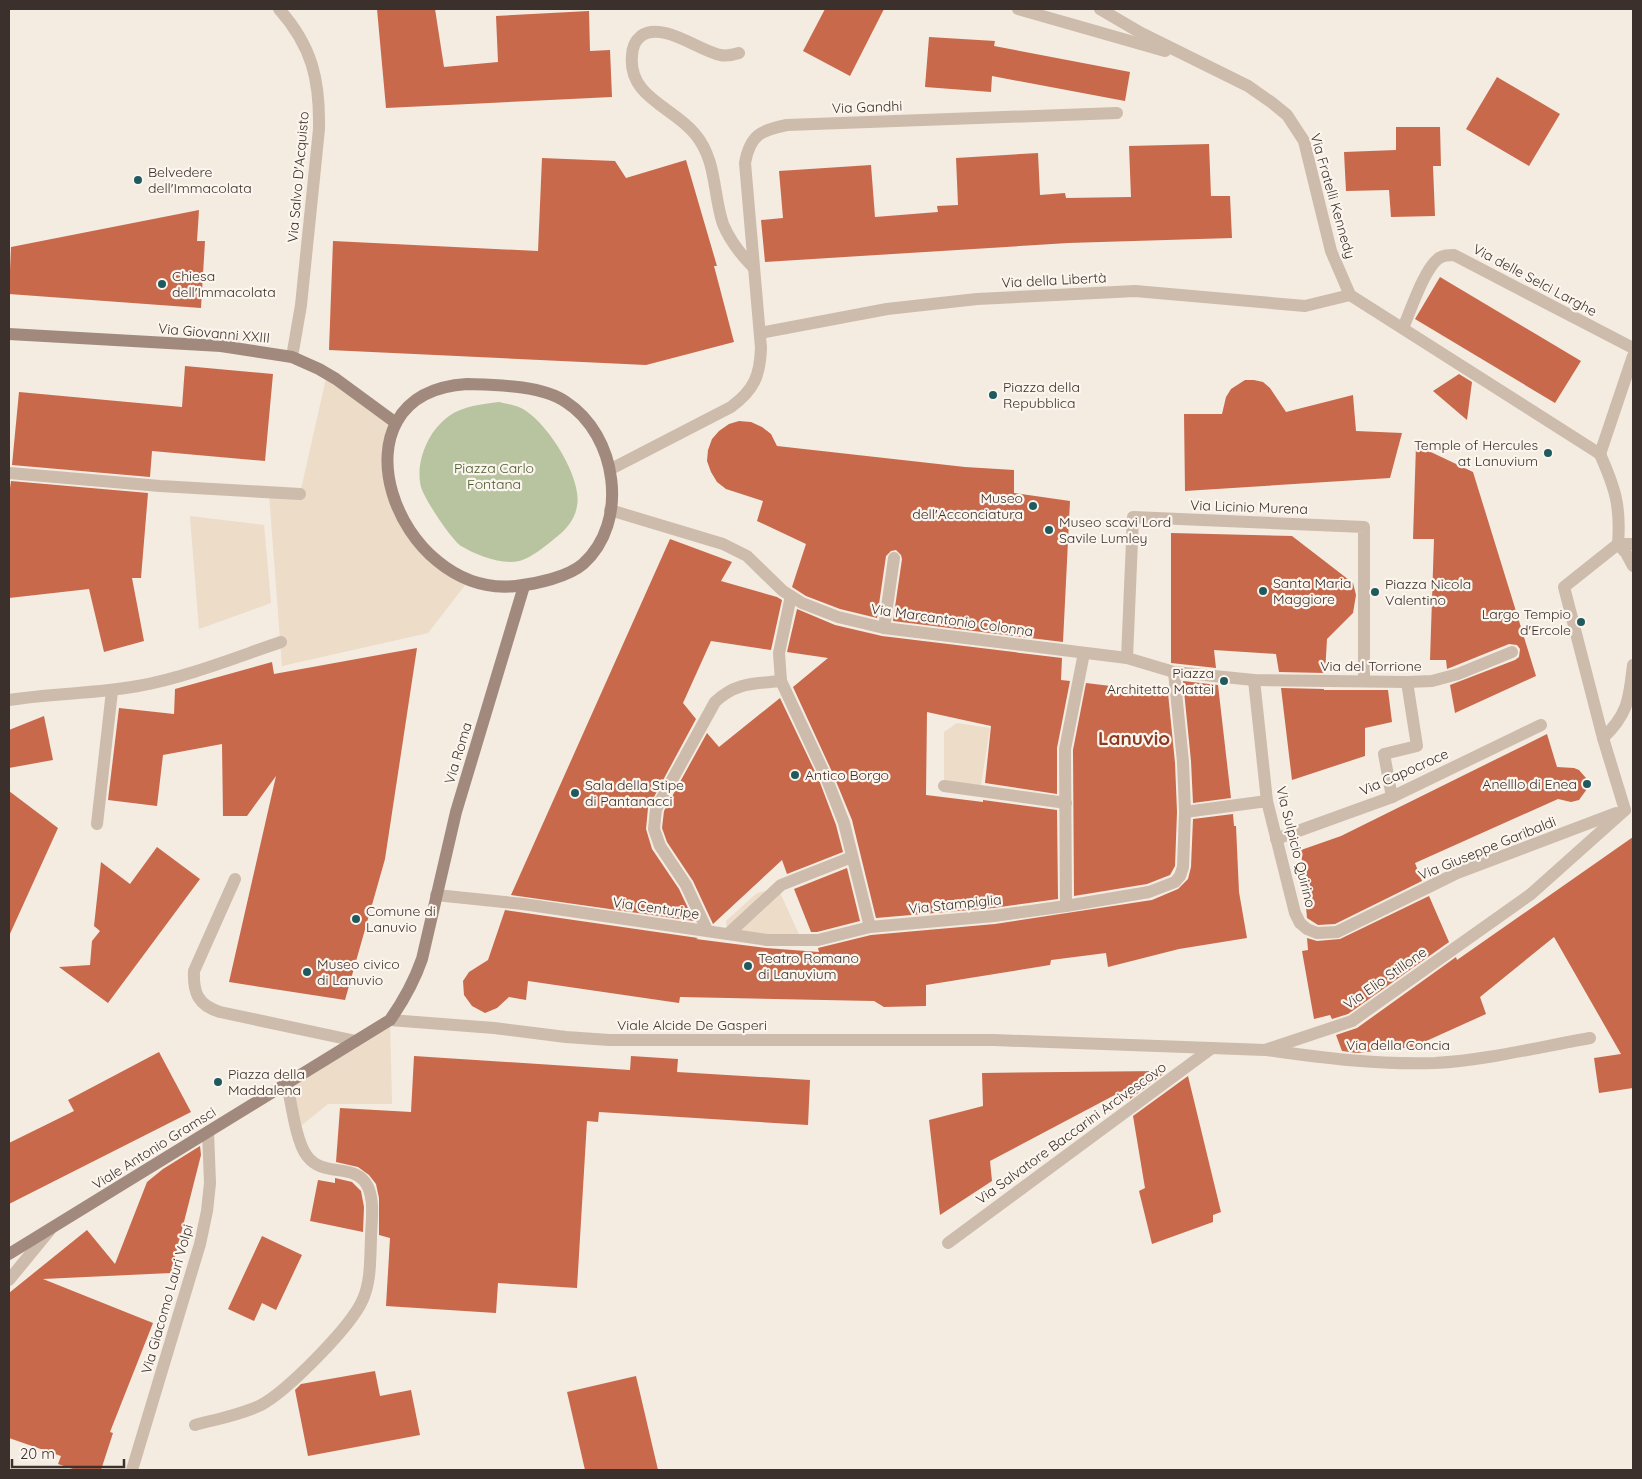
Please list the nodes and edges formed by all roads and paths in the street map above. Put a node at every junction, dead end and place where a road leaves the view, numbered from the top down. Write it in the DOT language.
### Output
graph roads {
  1 [pos="279,9"];
  2 [pos="1018,9"];
  3 [pos="1100,9"];
  4 [pos="739,54"];
  5 [pos="1197,60"];
  6 [pos="1117,112"];
  7 [pos="754,268"];
  8 [pos="1350,295"];
  9 [pos="1403,328"];
  10 [pos="760,333"];
  11 [pos="9,334"];
  12 [pos="1633,348"];
  13 [pos="1633,356"];
  14 [pos="292,357"];
  15 [pos="396,423"];
  16 [pos="1600,454"];
  17 [pos="610,469"];
  18 [pos="9,473"];
  19 [pos="300,494"];
  20 [pos="610,510"];
  21 [pos="1618,544"];
  22 [pos="1633,544"];
  23 [pos="894,558"];
  24 [pos="1633,566"];
  25 [pos="524,586"];
  26 [pos="791,596"];
  27 [pos="884,628"];
  28 [pos="281,642"];
  29 [pos="1512,652"];
  30 [pos="1084,653"];
  31 [pos="1127,658"];
  32 [pos="1633,664"];
  33 [pos="1174,672"];
  34 [pos="1254,680"];
  35 [pos="781,681"];
  36 [pos="1364,681"];
  37 [pos="1407,682"];
  38 [pos="112,691"];
  39 [pos="9,700"];
  40 [pos="1541,725"];
  41 [pos="1603,738"];
  42 [pos="944,786"];
  43 [pos="1392,797"];
  44 [pos="1267,801"];
  45 [pos="1066,803"];
  46 [pos="1629,809"];
  47 [pos="1186,812"];
  48 [pos="97,824"];
  49 [pos="1276,839"];
  50 [pos="852,857"];
  51 [pos="235,879"];
  52 [pos="436,895"];
  53 [pos="1066,906"];
  54 [pos="870,927"];
  55 [pos="1307,929"];
  56 [pos="707,930"];
  57 [pos="728,934"];
  58 [pos="390,1020"];
  59 [pos="1590,1038"];
  60 [pos="994,1040"];
  61 [pos="356,1041"];
  62 [pos="1212,1048"];
  63 [pos="1265,1050"];
  64 [pos="287,1083"];
  65 [pos="208,1132"];
  66 [pos="50,1229"];
  67 [pos="948,1243"];
  68 [pos="9,1254"];
  69 [pos="9,1280"];
  70 [pos="195,1425"];
  71 [pos="132,1470"];
  1 -- 14 [label="street, Via Salvo D'Acquisto"];
  2 -- 5 [label="street"];
  3 -- 5 [label="street, Via Fratelli Kennedy"];
  4 -- 7 [label="street"];
  5 -- 8 [label="street, Via Fratelli Kennedy"];
  6 -- 7 [label="street, Via Gandhi"];
  7 -- 10 [label="street, Via Gandhi"];
  8 -- 9 [label="street"];
  8 -- 10 [label="street, Via della Libertà"];
  9 -- 12 [label="street, Via delle Selci Larghe"];
  9 -- 16 [label="street"];
  10 -- 17 [label="street, Via Gandhi"];
  11 -- 14 [label="street, Via Giovanni XXIII"];
  13 -- 16 [label="street"];
  14 -- 15 [label="street, Via Giovanni XXIII"];
  15 -- 17 [label="street"];
  15 -- 25 [label="street"];
  16 -- 21 [label="street"];
  17 -- 20 [label="street"];
  18 -- 19 [label="street"];
  20 -- 25 [label="street"];
  20 -- 26 [label="street, Via Marcantonio Colonna"];
  21 -- 22 [label="street"];
  21 -- 24 [label="street"];
  21 -- 41 [label="street"];
  23 -- 27 [label="street"];
  25 -- 52 [label="street, Via Roma"];
  26 -- 27 [label="street, Via Marcantonio Colonna"];
  26 -- 35 [label="street"];
  27 -- 30 [label="street, Via Marcantonio Colonna"];
  28 -- 38 [label="street"];
  29 -- 37 [label="street, Via del Torrione"];
  30 -- 31 [label="street, Via Marcantonio Colonna"];
  30 -- 45 [label="street"];
  31 -- 33 [label="street, Via Marcantonio Colonna"];
  31 -- 36 [label="street, Via Licinio Murena"];
  32 -- 41 [label="street"];
  33 -- 34 [label="street"];
  33 -- 47 [label="street, Via Stampiglia"];
  34 -- 36 [label="street, Via del Torrione"];
  34 -- 44 [label="street, Via Sulpicio Quirino"];
  35 -- 50 [label="street"];
  35 -- 56 [label="street"];
  36 -- 37 [label="street, Via del Torrione"];
  37 -- 43 [label="street"];
  38 -- 39 [label="street"];
  38 -- 48 [label="street"];
  40 -- 43 [label="street, Via Capocroce"];
  41 -- 46 [label="street"];
  42 -- 45 [label="street"];
  43 -- 49 [label="street, Via Capocroce"];
  44 -- 47 [label="street"];
  44 -- 49 [label="street, Via Sulpicio Quirino"];
  45 -- 53 [label="street"];
  46 -- 55 [label="street, Via Giuseppe Garibaldi"];
  46 -- 63 [label="street, Via Elio Stillone"];
  47 -- 53 [label="street, Via Stampiglia"];
  49 -- 55 [label="street, Via Sulpicio Quirino"];
  50 -- 54 [label="street"];
  50 -- 57 [label="street"];
  51 -- 61 [label="street"];
  52 -- 56 [label="street, Via Centuripe"];
  52 -- 58 [label="street, Via Roma"];
  53 -- 54 [label="street, Via Stampiglia"];
  54 -- 57 [label="street, Via Centuripe"];
  56 -- 57 [label="street, Via Centuripe"];
  58 -- 60 [label="street, Viale Alcide De Gasperi"];
  58 -- 61 [label="street, Viale Antonio Gramsci"];
  59 -- 63 [label="street, Via della Concia"];
  60 -- 62 [label="street, Via Elio Stillone"];
  61 -- 64 [label="street, Viale Antonio Gramsci"];
  62 -- 63 [label="street, Via Elio Stillone"];
  62 -- 67 [label="street, Via Salvatore Baccarini Arcivescovo"];
  64 -- 65 [label="street, Viale Antonio Gramsci"];
  64 -- 70 [label="street"];
  65 -- 66 [label="street, Viale Antonio Gramsci"];
  65 -- 71 [label="street, Via Giacomo Lauri Volpi"];
  66 -- 68 [label="street, Viale Antonio Gramsci"];
  66 -- 69 [label="street"];
}
